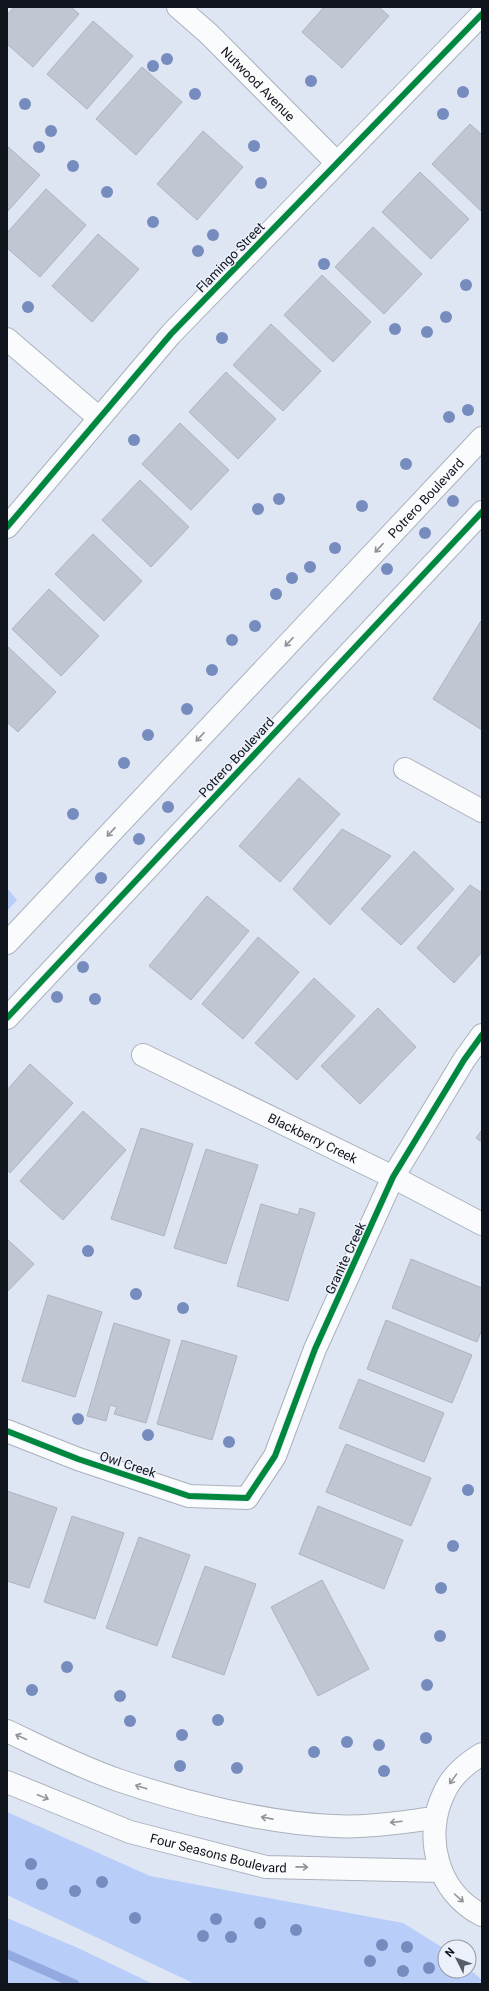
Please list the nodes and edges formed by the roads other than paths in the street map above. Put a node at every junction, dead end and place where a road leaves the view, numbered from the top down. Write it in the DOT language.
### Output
graph roads {
  1 [pos="178,7"];
  2 [pos="482,14"];
  3 [pos="337,163"];
  4 [pos="7,340"];
  5 [pos="99,418"];
  6 [pos="482,438"];
  7 [pos="482,512"];
  8 [pos="7,527"];
  9 [pos="405,769"];
  10 [pos="482,811"];
  11 [pos="7,943"];
  12 [pos="7,1018"];
  13 [pos="482,1035"];
  14 [pos="143,1055"];
  15 [pos="393,1177"];
  16 [pos="482,1224"];
  17 [pos="7,1431"];
  18 [pos="247,1498"];
  19 [pos="7,1731"];
  20 [pos="482,1754"];
  21 [pos="7,1782"];
  22 [pos="435,1818"];
  23 [pos="441,1871"];
  24 [pos="482,1915"];
  1 -- 3 [label="street, Nutwood Avenue"];
  2 -- 3 [label="street, Flamingo Street"];
  3 -- 5 [label="street, Flamingo Street"];
  4 -- 5 [label="street"];
  5 -- 8 [label="street, Flamingo Street"];
  6 -- 11 [label="street, Potrero Boulevard, one-way"];
  7 -- 12 [label="street, Potrero Boulevard"];
  9 -- 10 [label="street"];
  13 -- 15 [label="street, Granite Creek"];
  14 -- 15 [label="street, Blackberry Creek"];
  15 -- 16 [label="street, Blackberry Creek"];
  15 -- 18 [label="street, Granite Creek"];
  17 -- 18 [label="street, Owl Creek"];
  22 -- 19 [label="street, one-way"];
  20 -- 22 [label="street, one-way"];
  21 -- 23 [label="street, Four Seasons Boulevard, one-way"];
  22 -- 23 [label="street"];
  23 -- 24 [label="street, one-way"];
}
